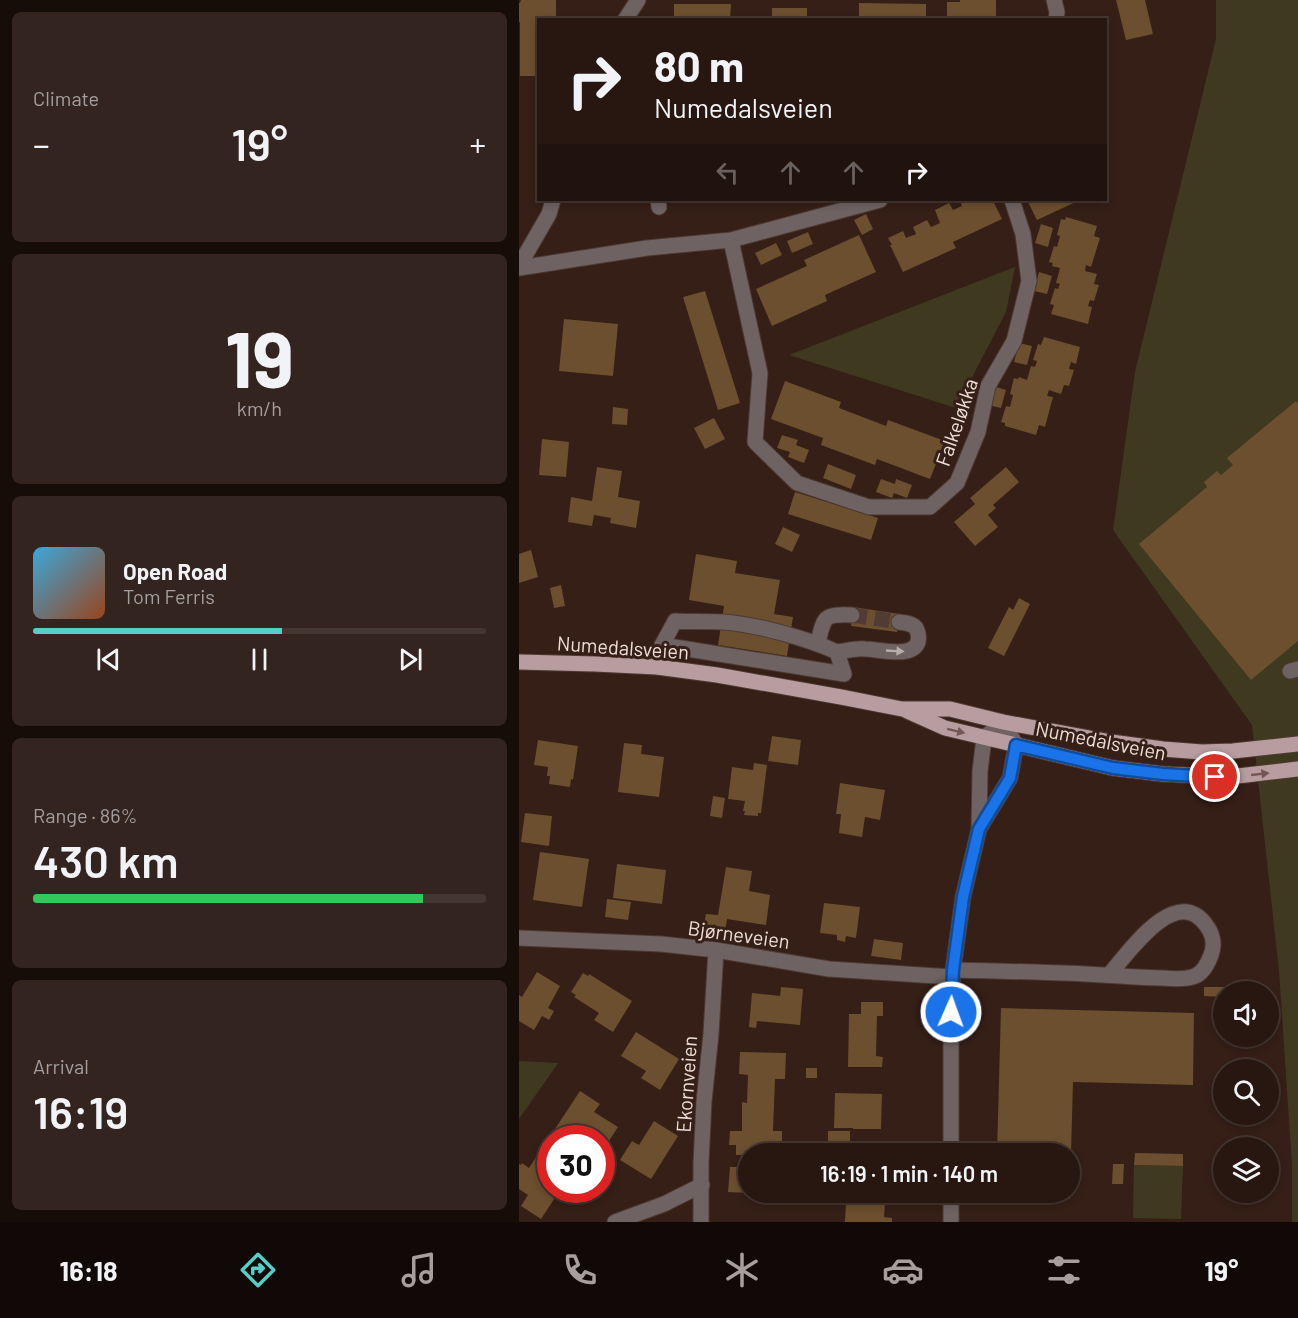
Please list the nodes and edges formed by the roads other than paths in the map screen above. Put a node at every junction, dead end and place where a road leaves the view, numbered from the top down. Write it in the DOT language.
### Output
graph roads {
  1 [pos="638,0"];
  2 [pos="1054,0"];
  3 [pos="625,18"];
  4 [pos="1056,18"];
  5 [pos="553,201"];
  6 [pos="876,201"];
  7 [pos="1012,201"];
  8 [pos="731,240"];
  9 [pos="519,267"];
  10 [pos="852,615"];
  11 [pos="899,622"];
  12 [pos="818,643"];
  13 [pos="662,645"];
  14 [pos="837,652"];
  15 [pos="519,662"];
  16 [pos="657,667"];
  17 [pos="844,674"];
  18 [pos="841,697"];
  19 [pos="902,709"];
  20 [pos="1003,722"];
  21 [pos="984,738"];
  22 [pos="1298,744"];
  23 [pos="1016,745"];
  24 [pos="1298,769"];
  25 [pos="979,829"];
  26 [pos="519,938"];
  27 [pos="716,950"];
  28 [pos="953,974"];
  29 [pos="1109,975"];
  30 [pos="951,1143"];
  31 [pos="702,1185"];
  32 [pos="951,1203"];
  33 [pos="615,1222"];
  34 [pos="701,1222"];
  35 [pos="951,1222"];
  1 -- 3 [label="street"];
  2 -- 4 [label="street"];
  5 -- 9 [label="street"];
  6 -- 8 [label="street"];
  7 -- 8 [label="street, Falkeløkka"];
  8 -- 9 [label="street"];
  10 -- 12 [label="street"];
  14 -- 11 [label="street, one-way"];
  12 -- 13 [label="street"];
  12 -- 14 [label="street"];
  13 -- 16 [label="street"];
  13 -- 17 [label="street"];
  14 -- 17 [label="street"];
  15 -- 16 [label="main road, Numedalsveien"];
  16 -- 18 [label="main road, Numedalsveien"];
  17 -- 18 [label="street"];
  18 -- 19 [label="main road, Numedalsveien"];
  19 -- 20 [label="main road, Numedalsveien"];
  19 -- 21 [label="main road, Numedalsveien, one-way"];
  20 -- 21 [label="street"];
  20 -- 22 [label="main road, Numedalsveien"];
  20 -- 23 [label="street"];
  21 -- 23 [label="main road, Numedalsveien"];
  21 -- 25 [label="street"];
  23 -- 24 [label="main road, Numedalsveien, one-way"];
  23 -- 25 [label="street"];
  25 -- 28 [label="street"];
  26 -- 27 [label="street, Bjørneveien"];
  27 -- 28 [label="street, Bjørneveien"];
  27 -- 31 [label="street, Ekornveien"];
  28 -- 29 [label="street, Bjørneveien"];
  28 -- 30 [label="street"];
  29 -- 29 [label="street, Bjørneveien"];
  31 -- 33 [label="street"];
  31 -- 34 [label="street, Ekornveien"];
  32 -- 35 [label="street"];
}
